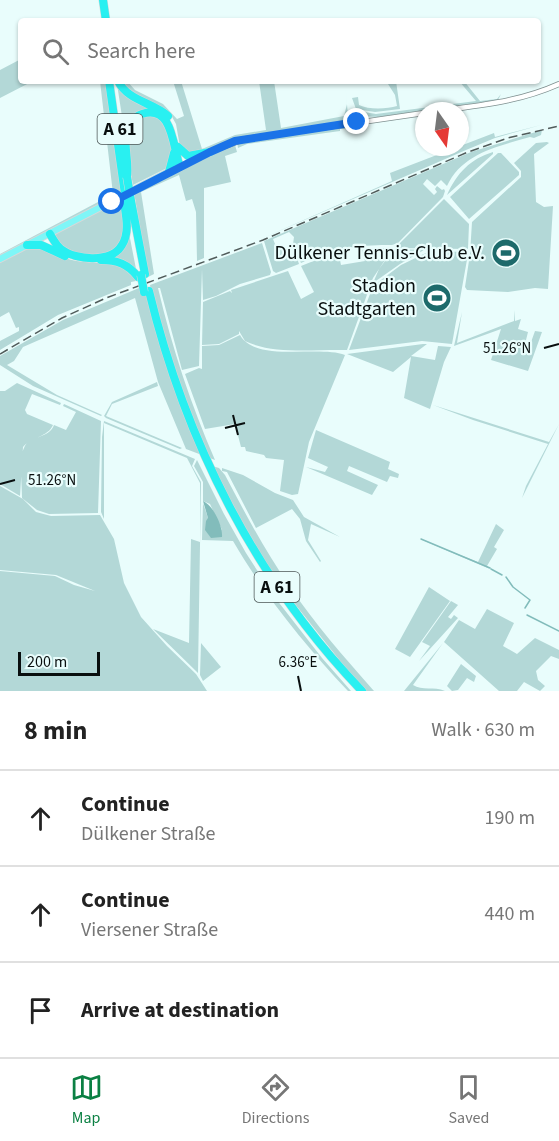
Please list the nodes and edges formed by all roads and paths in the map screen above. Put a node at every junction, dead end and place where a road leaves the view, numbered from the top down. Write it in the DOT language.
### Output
graph roads {
  1 [pos="101,0"];
  2 [pos="101,18"];
  3 [pos="105,18"];
  4 [pos="109,84"];
  5 [pos="116,84"];
  6 [pos="118,84"];
  7 [pos="559,84"];
  8 [pos="469,106"];
  9 [pos="415,114"];
  10 [pos="176,148"];
  11 [pos="210,152"];
  12 [pos="181,166"];
  13 [pos="169,172"];
  14 [pos="125,178"];
  15 [pos="127,200"];
  16 [pos="48,234"];
  17 [pos="27,245"];
  18 [pos="59,254"];
  19 [pos="0,259"];
  20 [pos="141,276"];
  21 [pos="208,470"];
  22 [pos="355,691"];
  23 [pos="362,691"];
  1 -- 2 [label="highway"];
  1 -- 3 [label="highway"];
  4 -- 14 [label="highway, A 61"];
  5 -- 14 [label="highway, A 61"];
  6 -- 10 [label="highway"];
  7 -- 8 [label="main road"];
  9 -- 11 [label="main road"];
  10 -- 11 [label="highway"];
  10 -- 12 [label="highway"];
  10 -- 13 [label="highway"];
  10 -- 14 [label="highway"];
  11 -- 12 [label="main road"];
  12 -- 13 [label="main road"];
  13 -- 16 [label="main road"];
  14 -- 15 [label="highway, A 61, bridge"];
  15 -- 16 [label="highway"];
  15 -- 20 [label="highway, A 61"];
  16 -- 17 [label="main road"];
  16 -- 18 [label="highway"];
  17 -- 18 [label="highway"];
  17 -- 19 [label="main road"];
  18 -- 20 [label="highway"];
  20 -- 21 [label="highway, A 61"];
  21 -- 22 [label="highway, A 61"];
  21 -- 23 [label="highway, A 61"];
}
